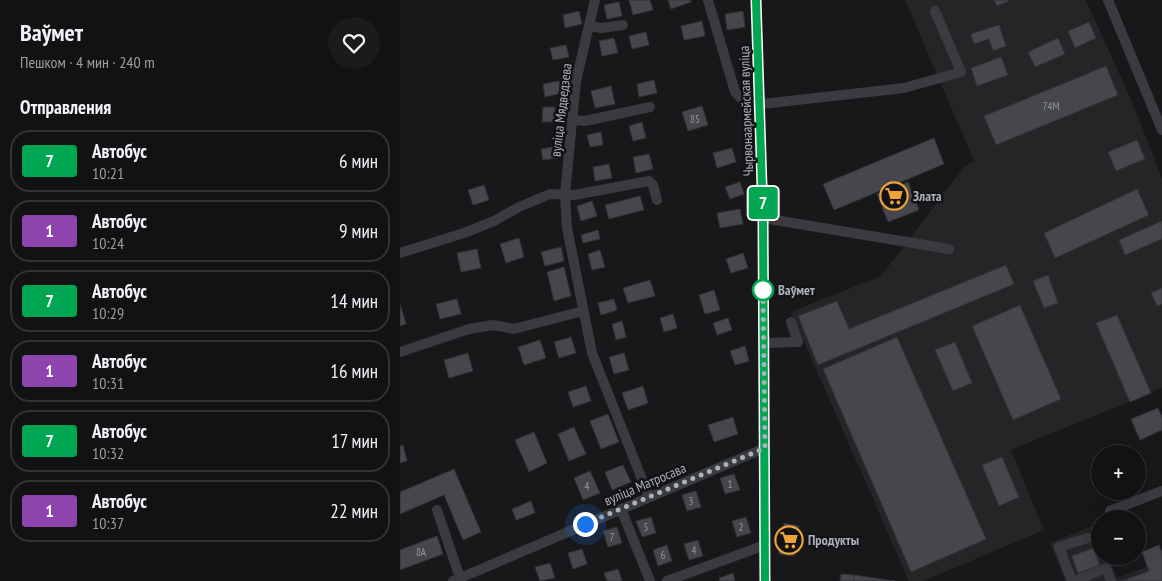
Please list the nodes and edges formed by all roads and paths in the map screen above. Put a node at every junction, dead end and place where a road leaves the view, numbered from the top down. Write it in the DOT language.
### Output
graph roads {
  1 [pos="594,0"];
  2 [pos="708,0"];
  3 [pos="756,0"];
  4 [pos="1108,0"];
  5 [pos="935,11"];
  6 [pos="623,25"];
  7 [pos="588,26"];
  8 [pos="760,105"];
  9 [pos="650,107"];
  10 [pos="572,120"];
  11 [pos="1162,130"];
  12 [pos="565,194"];
  13 [pos="657,200"];
  14 [pos="763,218"];
  15 [pos="949,249"];
  16 [pos="400,253"];
  17 [pos="583,311"];
  18 [pos="791,322"];
  19 [pos="763,343"];
  20 [pos="400,352"];
  21 [pos="765,448"];
  22 [pos="1162,491"];
  23 [pos="649,498"];
  24 [pos="621,509"];
  25 [pos="436,510"];
  26 [pos="1113,510"];
  27 [pos="1088,538"];
  28 [pos="765,545"];
  29 [pos="457,580"];
  30 [pos="650,581"];
  31 [pos="667,581"];
  32 [pos="765,581"];
  33 [pos="1074,581"];
  34 [pos="1111,581"];
  1 -- 7 [label="street, вуліца Мядведзева"];
  2 -- 8 [label="street"];
  3 -- 8 [label="street, Чырвонаармейская вуліца"];
  4 -- 11 [label="street"];
  5 -- 8 [label="street"];
  6 -- 7 [label="street"];
  7 -- 10 [label="street, вуліца Мядведзева"];
  8 -- 14 [label="street, Чырвонаармейская вуліца"];
  9 -- 10 [label="street"];
  10 -- 12 [label="street, вуліца Мядведзева"];
  12 -- 13 [label="street"];
  12 -- 16 [label="street"];
  12 -- 17 [label="street, вуліца Мядведзева"];
  14 -- 15 [label="street"];
  14 -- 19 [label="street, Чырвонаармейская вуліца"];
  17 -- 20 [label="street"];
  17 -- 23 [label="street, вуліца Мядведзева"];
  18 -- 19 [label="street"];
  19 -- 21 [label="street, Чырвонаармейская вуліца"];
  21 -- 23 [label="street, вуліца Матросава"];
  21 -- 28 [label="street, Чырвонаармейская вуліца"];
  22 -- 26 [label="street"];
  23 -- 24 [label="street, вуліца Матросава"];
  24 -- 29 [label="street, вуліца Матросава"];
  24 -- 30 [label="street"];
  25 -- 29 [label="street"];
  27 -- 33 [label="street"];
  28 -- 31 [label="street"];
  28 -- 32 [label="street, Чырвонаармейская вуліца"];
  33 -- 34 [label="street"];
}
